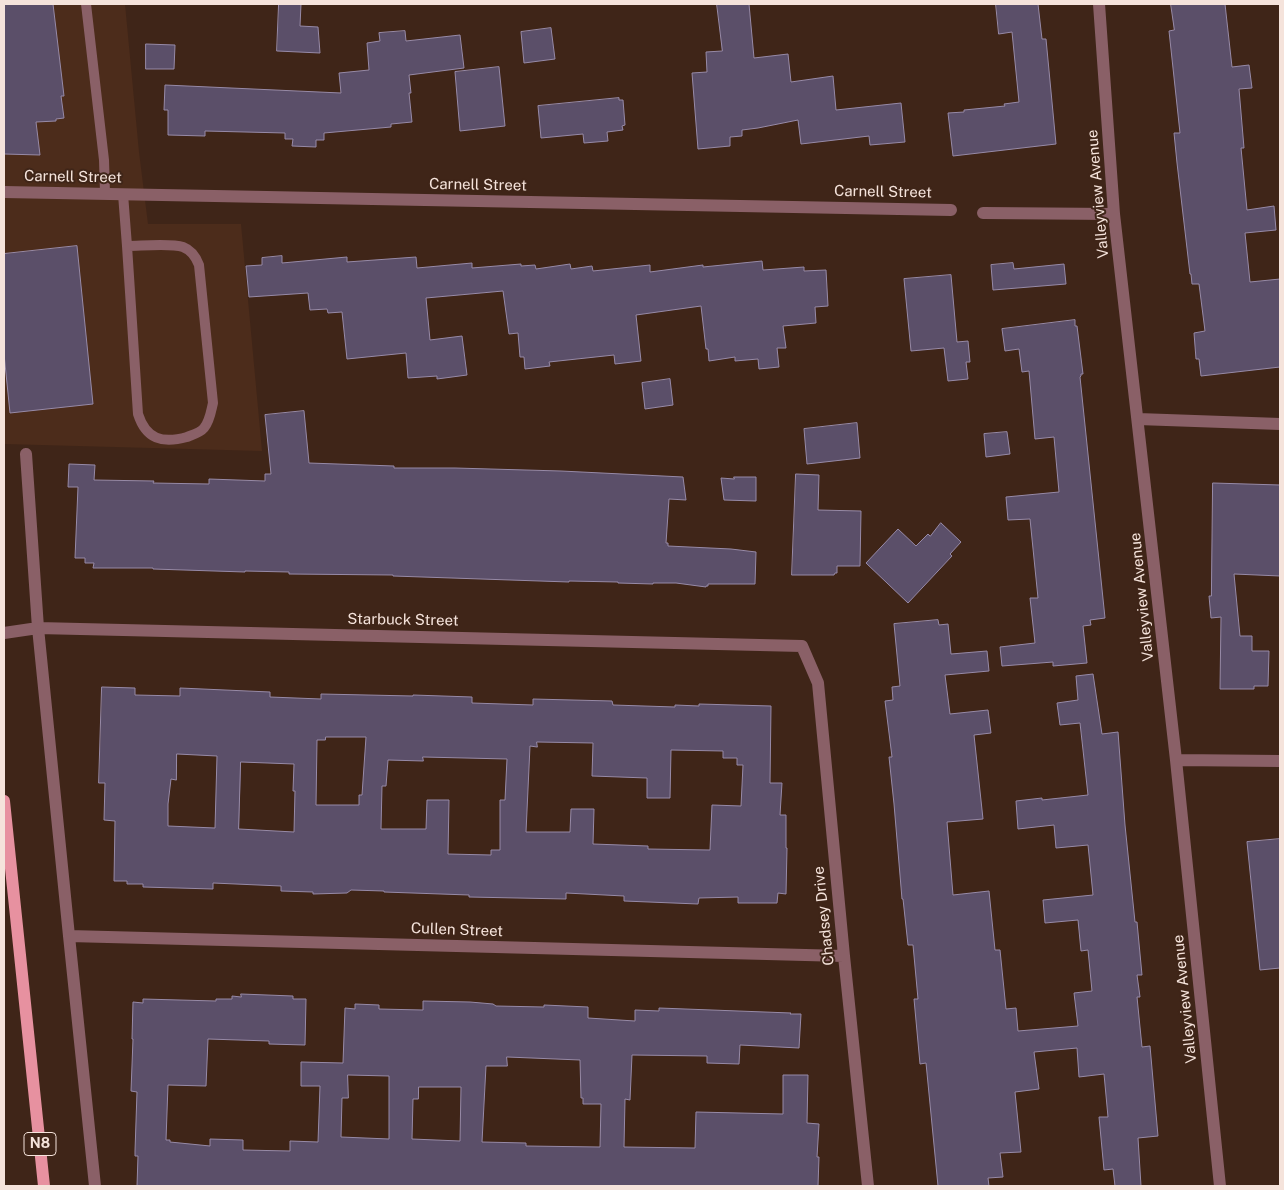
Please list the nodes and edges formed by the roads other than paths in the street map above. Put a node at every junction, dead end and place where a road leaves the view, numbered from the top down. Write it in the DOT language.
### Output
graph roads {
  1 [pos="86,4"];
  2 [pos="1099,4"];
  3 [pos="4,192"];
  4 [pos="105,193"];
  5 [pos="123,194"];
  6 [pos="951,210"];
  7 [pos="983,213"];
  8 [pos="1114,214"];
  9 [pos="127,246"];
  10 [pos="1138,419"];
  11 [pos="1280,424"];
  12 [pos="26,454"];
  13 [pos="38,628"];
  14 [pos="4,633"];
  15 [pos="802,646"];
  16 [pos="1176,760"];
  17 [pos="1280,761"];
  18 [pos="4,801"];
  19 [pos="68,936"];
  20 [pos="844,956"];
  21 [pos="44,1186"];
  22 [pos="95,1186"];
  23 [pos="868,1186"];
  24 [pos="1220,1186"];
  1 -- 4 [label="lane"];
  2 -- 8 [label="street, Valleyview Avenue"];
  3 -- 4 [label="street, Carnell Street"];
  4 -- 5 [label="street, Carnell Street"];
  5 -- 6 [label="street, Carnell Street"];
  5 -- 9 [label="lane"];
  7 -- 8 [label="street"];
  8 -- 10 [label="street, Valleyview Avenue"];
  9 -- 9 [label="lane"];
  10 -- 11 [label="street"];
  10 -- 16 [label="street, Valleyview Avenue"];
  12 -- 13 [label="street"];
  13 -- 14 [label="street, Starbuck Street"];
  13 -- 15 [label="street, Starbuck Street"];
  13 -- 19 [label="street"];
  15 -- 20 [label="street, Chadsey Drive"];
  16 -- 17 [label="street"];
  16 -- 24 [label="street, Valleyview Avenue"];
  18 -- 21 [label="main road, N8"];
  19 -- 20 [label="street, Cullen Street"];
  19 -- 22 [label="street"];
  20 -- 23 [label="street, Chadsey Drive"];
}
